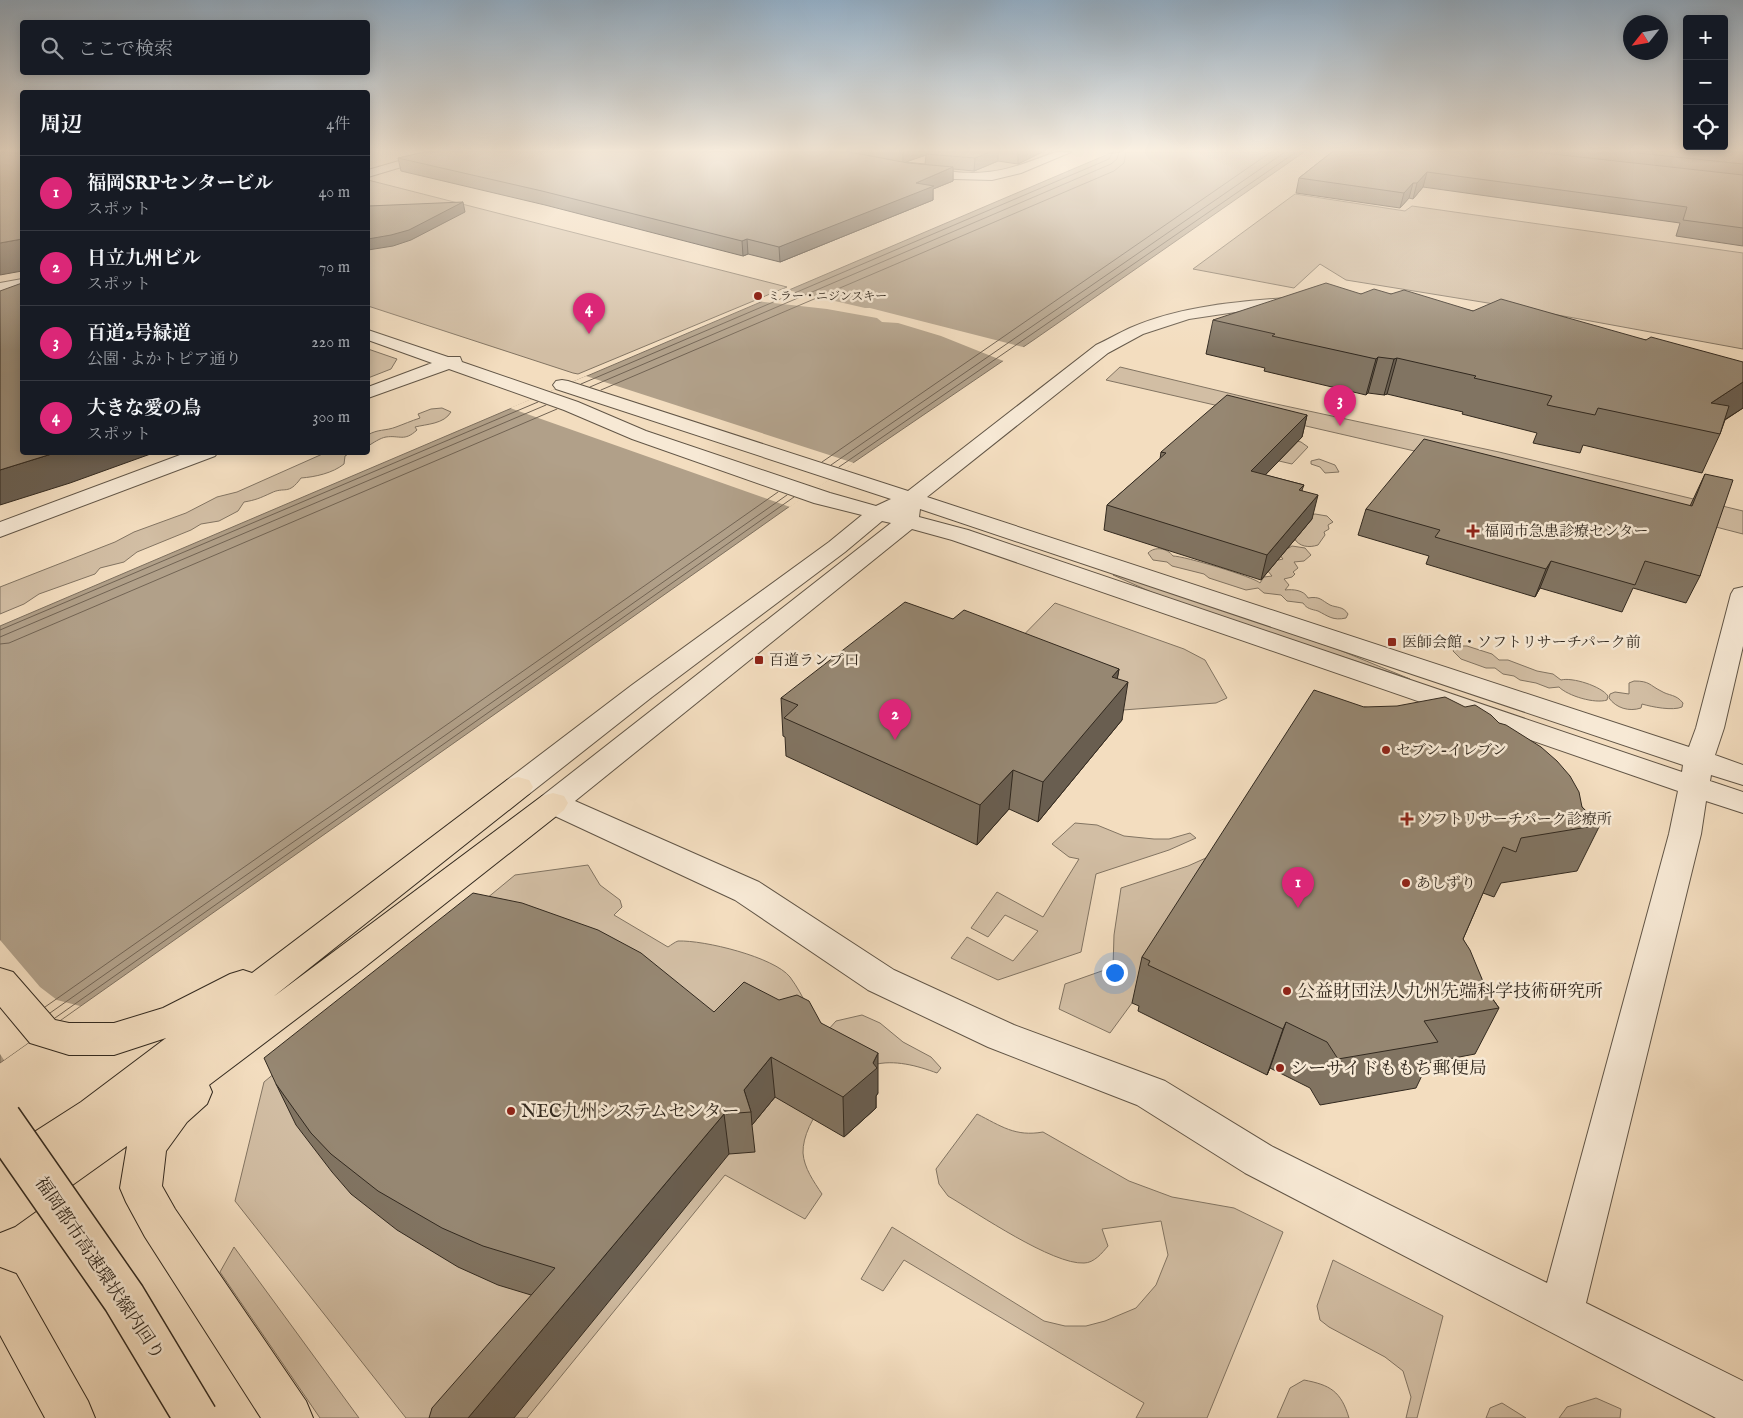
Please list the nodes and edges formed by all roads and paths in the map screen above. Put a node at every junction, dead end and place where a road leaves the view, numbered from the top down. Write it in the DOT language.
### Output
graph roads {
  1 [pos="20,283"];
  2 [pos="0,288"];
  3 [pos="1315,302"];
  4 [pos="370,321"];
  5 [pos="370,336"];
  6 [pos="472,355"];
  7 [pos="449,363"];
  8 [pos="370,392"];
  9 [pos="200,455"];
  10 [pos="909,510"];
  11 [pos="878,512"];
  12 [pos="0,530"];
  13 [pos="1743,594"];
  14 [pos="1696,774"];
  15 [pos="1743,775"];
  16 [pos="518,787"];
  17 [pos="553,803"];
  18 [pos="1743,803"];
  19 [pos="384,935"];
  20 [pos="278,973"];
  21 [pos="0,982"];
  22 [pos="0,1120"];
  23 [pos="0,1177"];
  24 [pos="0,1212"];
  25 [pos="0,1290"];
  26 [pos="1561,1314"];
  27 [pos="1743,1406"];
  28 [pos="71,1418"];
  29 [pos="196,1418"];
  30 [pos="289,1418"];
  1 -- 2 [label="street"];
  3 -- 10 [label="street"];
  4 -- 6 [label="street"];
  5 -- 7 [label="street"];
  6 -- 7 [label="street"];
  6 -- 10 [label="street"];
  7 -- 8 [label="street"];
  7 -- 11 [label="street"];
  9 -- 12 [label="street"];
  10 -- 11 [label="street"];
  10 -- 14 [label="street"];
  10 -- 17 [label="street"];
  11 -- 16 [label="street"];
  13 -- 14 [label="street"];
  14 -- 15 [label="street"];
  14 -- 18 [label="street"];
  14 -- 26 [label="street"];
  16 -- 20 [label="highway"];
  17 -- 19 [label="highway"];
  17 -- 26 [label="street"];
  19 -- 24 [label="highway"];
  19 -- 30 [label="highway"];
  20 -- 21 [label="highway"];
  20 -- 23 [label="highway"];
  22 -- 29 [label="highway, 福岡都市高速環状線内回り, bridge"];
  25 -- 28 [label="highway"];
  26 -- 27 [label="street"];
}
